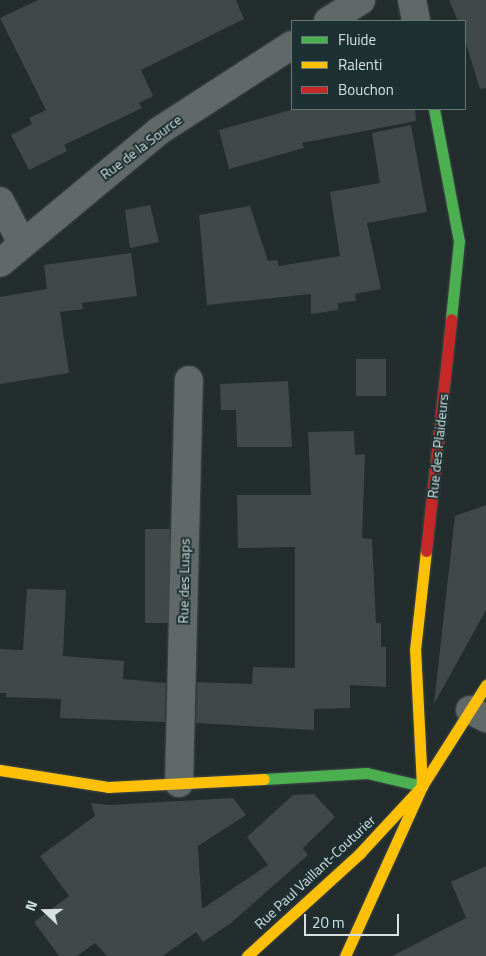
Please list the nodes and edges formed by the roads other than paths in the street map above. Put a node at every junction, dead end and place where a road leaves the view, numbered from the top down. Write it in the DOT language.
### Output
graph roads {
  1 [pos="361,0"];
  2 [pos="412,0"];
  3 [pos="330,20"];
  4 [pos="416,20"];
  5 [pos="291,46"];
  6 [pos="434,110"];
  7 [pos="0,201"];
  8 [pos="22,242"];
  9 [pos="0,263"];
  10 [pos="189,380"];
  11 [pos="486,685"];
  12 [pos="478,714"];
  13 [pos="0,770"];
  14 [pos="179,783"];
  15 [pos="422,786"];
  16 [pos="247,956"];
  17 [pos="345,956"];
  1 -- 3 [label="street"];
  2 -- 4 [label="street"];
  5 -- 8 [label="street, Rue de la Source"];
  6 -- 15 [label="street, Rue des Plaideurs"];
  7 -- 8 [label="street"];
  8 -- 9 [label="street, Rue de la Source"];
  10 -- 14 [label="street, Rue des Luaps"];
  11 -- 12 [label="street, Rue Paul Vaillant-Couturier"];
  12 -- 15 [label="street, Rue Paul Vaillant-Couturier"];
  13 -- 14 [label="street"];
  14 -- 15 [label="street"];
  15 -- 16 [label="street, Rue Paul Vaillant-Couturier"];
  15 -- 17 [label="street"];
}
